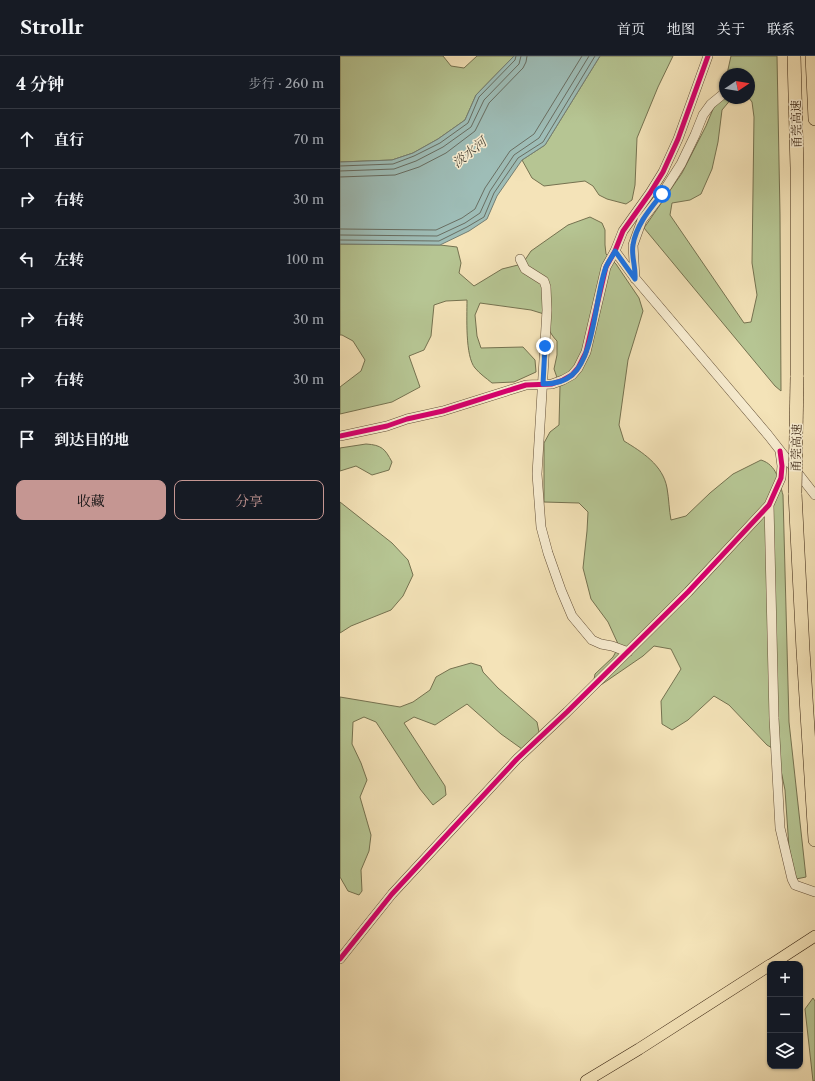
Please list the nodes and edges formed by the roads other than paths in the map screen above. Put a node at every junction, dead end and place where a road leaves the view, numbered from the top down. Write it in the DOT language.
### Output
graph roads {
  1 [pos="708,56"];
  2 [pos="794,56"];
  3 [pos="812,56"];
  4 [pos="719,97"];
  5 [pos="815,119"];
  6 [pos="615,251"];
  7 [pos="520,259"];
  8 [pos="635,279"];
  9 [pos="543,384"];
  10 [pos="340,436"];
  11 [pos="780,450"];
  12 [pos="815,495"];
  13 [pos="769,506"];
  14 [pos="628,652"];
  15 [pos="814,837"];
  16 [pos="815,840"];
  17 [pos="815,892"];
  18 [pos="815,936"];
  19 [pos="340,959"];
  20 [pos="777,961"];
  21 [pos="767,968"];
  22 [pos="586,1081"];
  1 -- 6 [label="street"];
  2 -- 15 [label="highway, 甬莞高速, bridge"];
  3 -- 5 [label="highway, 甬莞高速"];
  4 -- 8 [label="street"];
  6 -- 8 [label="street"];
  6 -- 9 [label="street"];
  7 -- 9 [label="street"];
  8 -- 11 [label="street"];
  9 -- 10 [label="street"];
  9 -- 14 [label="street"];
  11 -- 12 [label="street"];
  11 -- 13 [label="street"];
  13 -- 14 [label="street"];
  13 -- 17 [label="street"];
  14 -- 19 [label="street"];
  15 -- 16 [label="highway, 甬莞高速"];
  18 -- 20 [label="main road"];
  21 -- 22 [label="main road"];
}
